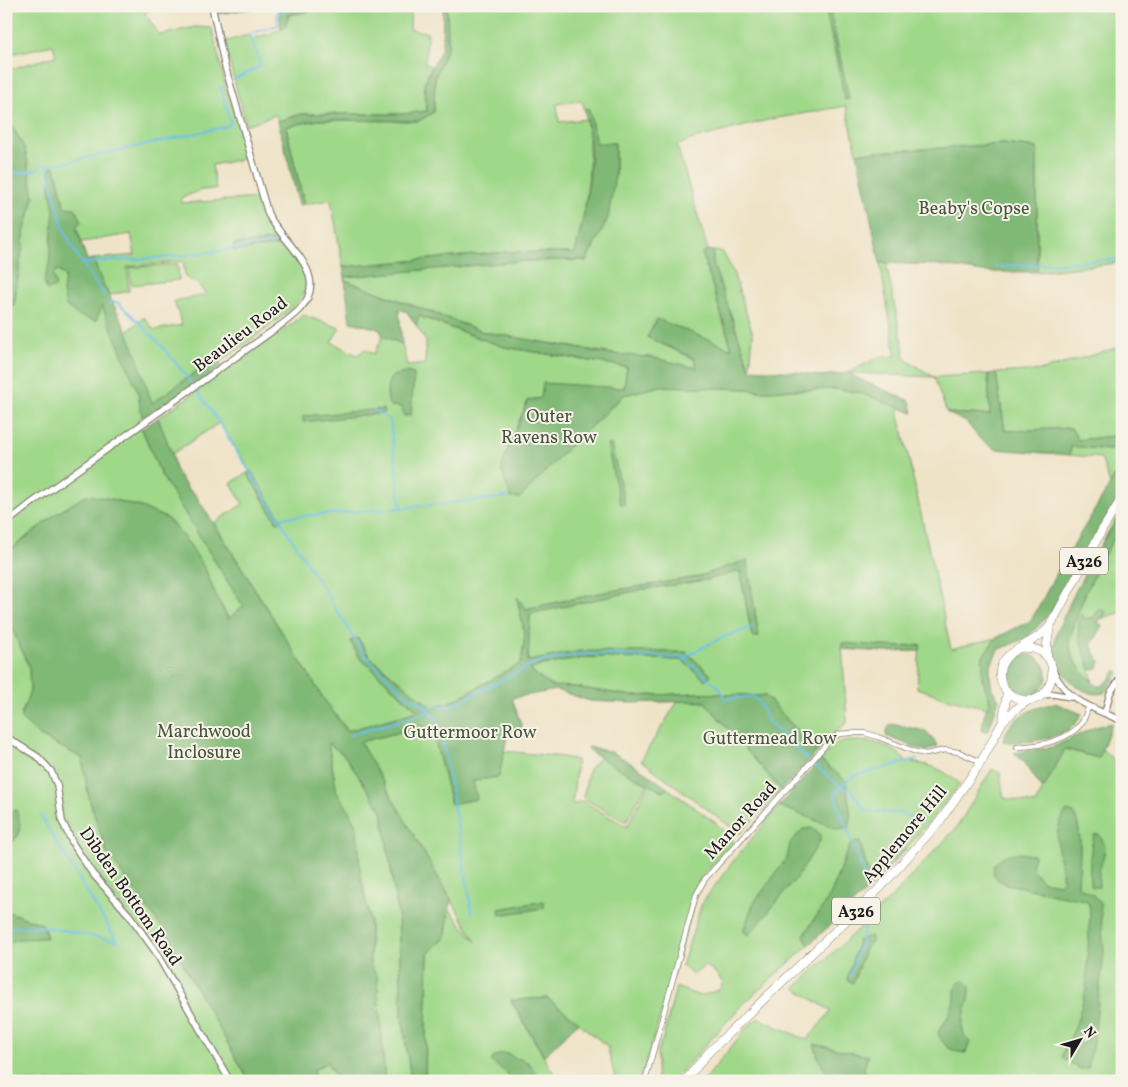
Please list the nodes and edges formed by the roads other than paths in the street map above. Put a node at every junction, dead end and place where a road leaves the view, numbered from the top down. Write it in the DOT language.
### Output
graph roads {
  1 [pos="212,6"];
  2 [pos="1122,498"];
  3 [pos="6,524"];
  4 [pos="1050,626"];
  5 [pos="1020,648"];
  6 [pos="1047,657"];
  7 [pos="1053,671"];
  8 [pos="1122,676"];
  9 [pos="1006,691"];
  10 [pos="1042,695"];
  11 [pos="1071,696"];
  12 [pos="1029,700"];
  13 [pos="1089,706"];
  14 [pos="1105,713"];
  15 [pos="1003,721"];
  16 [pos="1122,721"];
  17 [pos="6,737"];
  18 [pos="1017,747"];
  19 [pos="981,762"];
  20 [pos="230,1081"];
  21 [pos="646,1081"];
  22 [pos="684,1081"];
  1 -- 3 [label="street, Beaulieu Road"];
  2 -- 4 [label="main road, A326"];
  4 -- 5 [label="main road, A326"];
  4 -- 6 [label="main road, A326"];
  5 -- 6 [label="main road"];
  5 -- 9 [label="main road"];
  6 -- 7 [label="main road"];
  7 -- 10 [label="main road"];
  7 -- 11 [label="street"];
  8 -- 14 [label="street"];
  9 -- 12 [label="main road"];
  9 -- 15 [label="main road, Applemore Hill / A326"];
  10 -- 11 [label="street"];
  10 -- 12 [label="main road"];
  11 -- 13 [label="street"];
  12 -- 15 [label="main road, Applemore Hill / A326"];
  13 -- 14 [label="street"];
  13 -- 18 [label="street"];
  14 -- 16 [label="street"];
  15 -- 19 [label="main road, Applemore Hill / A326"];
  17 -- 20 [label="street, Dibden Bottom Road"];
  19 -- 21 [label="street, Manor Road"];
  19 -- 22 [label="main road, Applemore Hill / A326"];
}
